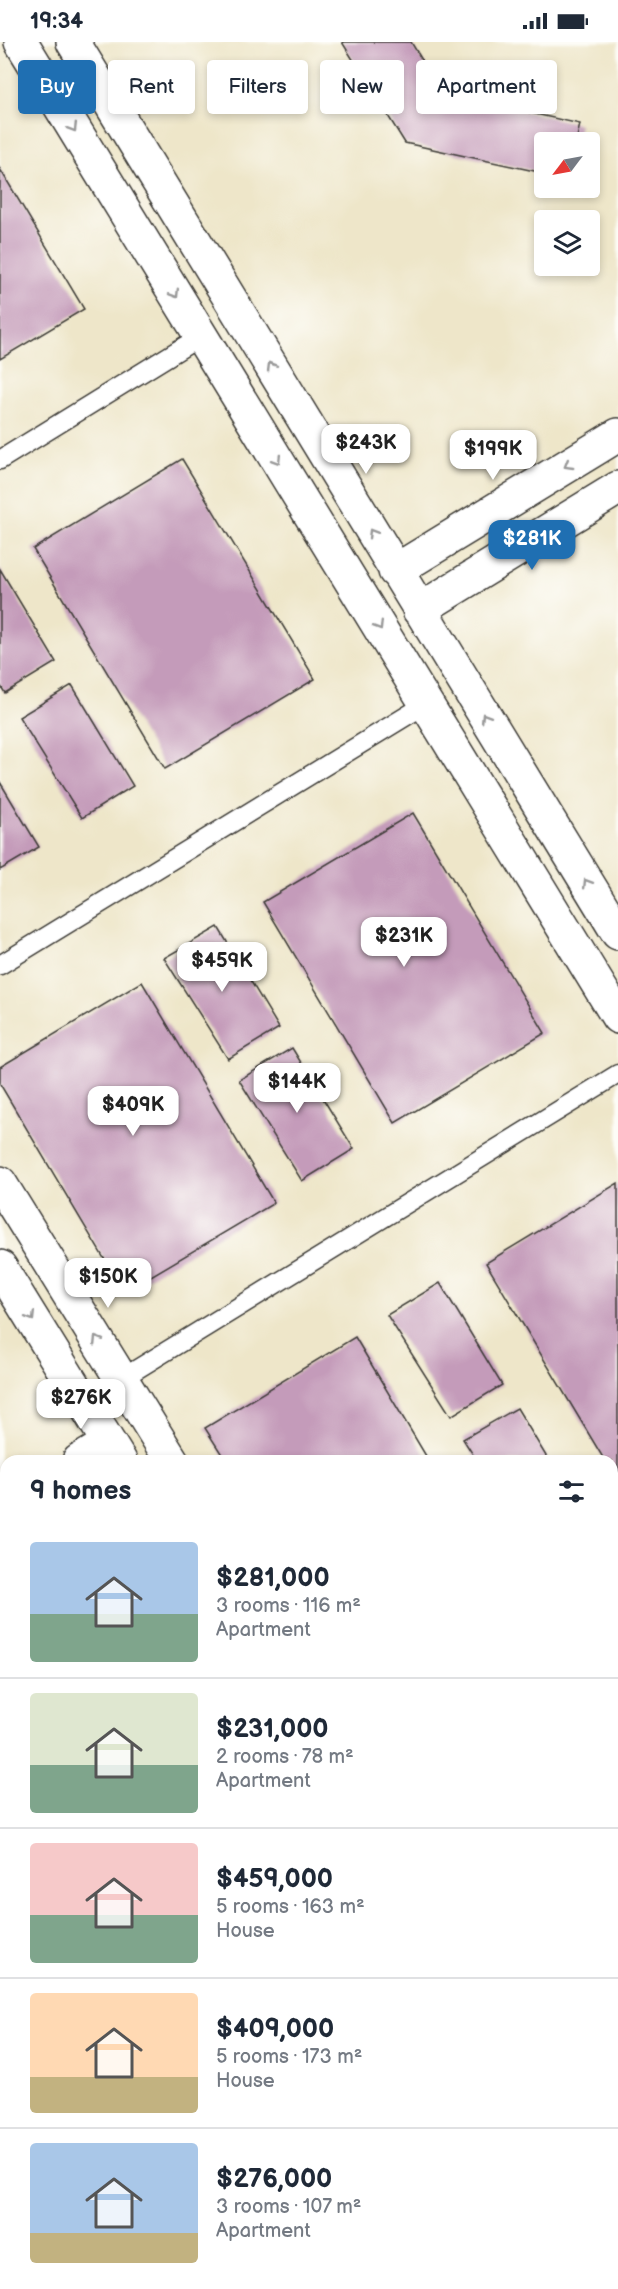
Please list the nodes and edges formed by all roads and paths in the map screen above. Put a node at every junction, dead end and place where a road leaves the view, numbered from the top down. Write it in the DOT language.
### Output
graph roads {
  1 [pos="21,42"];
  2 [pos="73,42"];
  3 [pos="201,336"];
  4 [pos="618,435"];
  5 [pos="0,460"];
  6 [pos="618,488"];
  7 [pos="474,522"];
  8 [pos="499,561"];
  9 [pos="395,571"];
  10 [pos="419,610"];
  11 [pos="426,704"];
  12 [pos="618,933"];
  13 [pos="0,965"];
  14 [pos="618,1017"];
  15 [pos="618,1074"];
  16 [pos="0,1183"];
  17 [pos="0,1267"];
  18 [pos="121,1379"];
  19 [pos="114,1452"];
  20 [pos="168,1455"];
  1 -- 3 [label="street, one-way"];
  9 -- 2 [label="street, one-way"];
  3 -- 5 [label="lane"];
  3 -- 11 [label="street, one-way"];
  4 -- 7 [label="street, one-way"];
  6 -- 8 [label="street"];
  7 -- 8 [label="street"];
  7 -- 9 [label="street"];
  8 -- 10 [label="street"];
  9 -- 10 [label="street"];
  12 -- 10 [label="street, one-way"];
  11 -- 13 [label="lane"];
  11 -- 14 [label="street"];
  15 -- 18 [label="lane"];
  18 -- 16 [label="street, one-way"];
  17 -- 19 [label="street, one-way"];
  18 -- 20 [label="street"];
}
